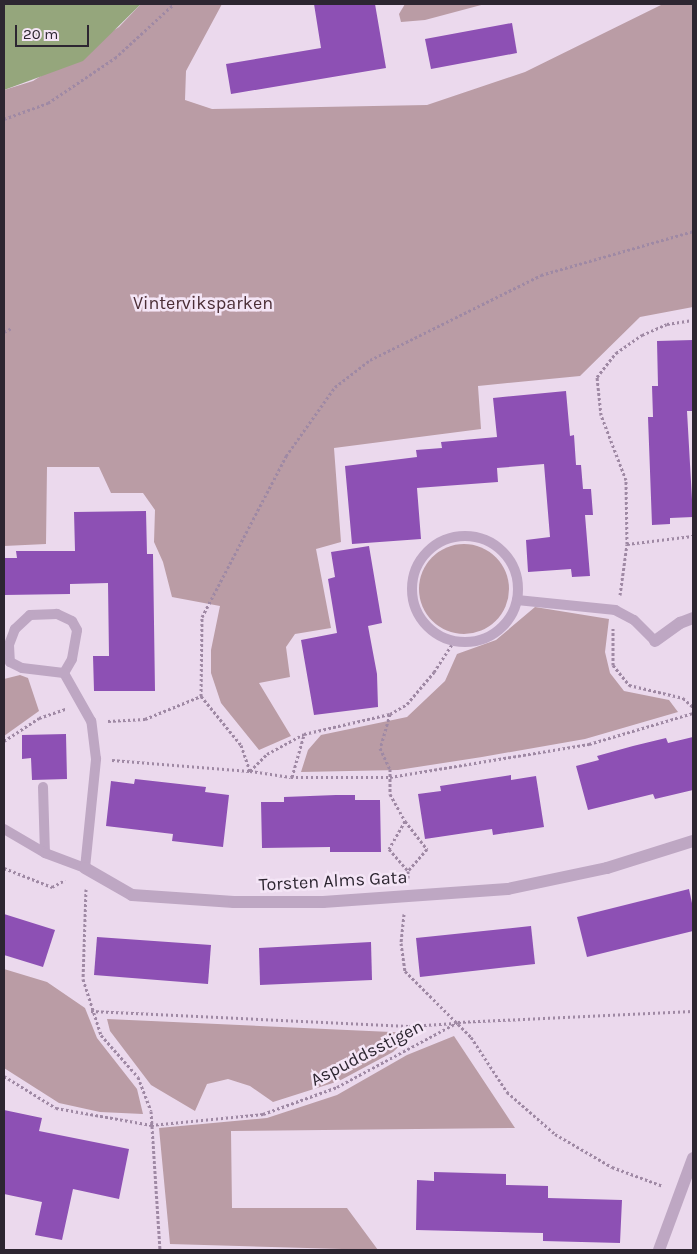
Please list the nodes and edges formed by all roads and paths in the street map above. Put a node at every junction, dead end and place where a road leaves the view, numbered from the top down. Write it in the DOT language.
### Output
graph roads {
  1 [pos="174,4"];
  2 [pos="4,119"];
  3 [pos="693,230"];
  4 [pos="693,320"];
  5 [pos="12,328"];
  6 [pos="4,332"];
  7 [pos="693,536"];
  8 [pos="627,544"];
  9 [pos="517,600"];
  10 [pos="615,610"];
  11 [pos="693,618"];
  12 [pos="454,641"];
  13 [pos="655,641"];
  14 [pos="64,673"];
  15 [pos="201,696"];
  16 [pos="82,704"];
  17 [pos="693,707"];
  18 [pos="390,714"];
  19 [pos="693,714"];
  20 [pos="91,721"];
  21 [pos="304,734"];
  22 [pos="4,741"];
  23 [pos="96,759"];
  24 [pos="250,771"];
  25 [pos="292,777"];
  26 [pos="390,777"];
  27 [pos="44,786"];
  28 [pos="405,821"];
  29 [pos="4,829"];
  30 [pos="693,841"];
  31 [pos="45,853"];
  32 [pos="4,868"];
  33 [pos="85,868"];
  34 [pos="408,871"];
  35 [pos="406,896"];
  36 [pos="88,914"];
  37 [pos="91,1011"];
  38 [pos="693,1011"];
  39 [pos="458,1022"];
  40 [pos="4,1076"];
  41 [pos="151,1125"];
  42 [pos="693,1158"];
  43 [pos="680,1192"];
  44 [pos="160,1250"];
  45 [pos="659,1250"];
  1 -- 2 [label="path"];
  3 -- 15 [label="path"];
  4 -- 8 [label="path"];
  5 -- 6 [label="path"];
  7 -- 8 [label="path"];
  8 -- 10 [label="path"];
  9 -- 10 [label="lane"];
  9 -- 12 [label="lane"];
  9 -- 12 [label="lane"];
  10 -- 13 [label="lane"];
  10 -- 17 [label="path"];
  11 -- 13 [label="street"];
  12 -- 18 [label="path"];
  14 -- 14 [label="lane"];
  14 -- 16 [label="lane"];
  15 -- 20 [label="path"];
  15 -- 24 [label="path"];
  16 -- 20 [label="lane"];
  16 -- 22 [label="path"];
  18 -- 21 [label="path"];
  18 -- 26 [label="path"];
  19 -- 26 [label="path"];
  20 -- 23 [label="lane"];
  21 -- 24 [label="path"];
  21 -- 25 [label="path"];
  23 -- 24 [label="path"];
  23 -- 33 [label="lane"];
  24 -- 25 [label="path"];
  25 -- 26 [label="path"];
  26 -- 28 [label="path"];
  27 -- 31 [label="lane"];
  28 -- 34 [label="path"];
  28 -- 34 [label="path"];
  29 -- 31 [label="lane"];
  30 -- 35 [label="street, Torsten Alms Gata"];
  31 -- 33 [label="lane"];
  32 -- 33 [label="path"];
  33 -- 35 [label="street, Torsten Alms Gata"];
  34 -- 35 [label="path"];
  35 -- 39 [label="path"];
  36 -- 37 [label="path"];
  37 -- 39 [label="path"];
  37 -- 41 [label="path"];
  38 -- 39 [label="path, Aspuddsstigen"];
  39 -- 41 [label="path, Aspuddsstigen"];
  39 -- 43 [label="path"];
  40 -- 41 [label="path, Aspuddsstigen"];
  41 -- 44 [label="path"];
  42 -- 43 [label="street"];
  43 -- 45 [label="street"];
}
